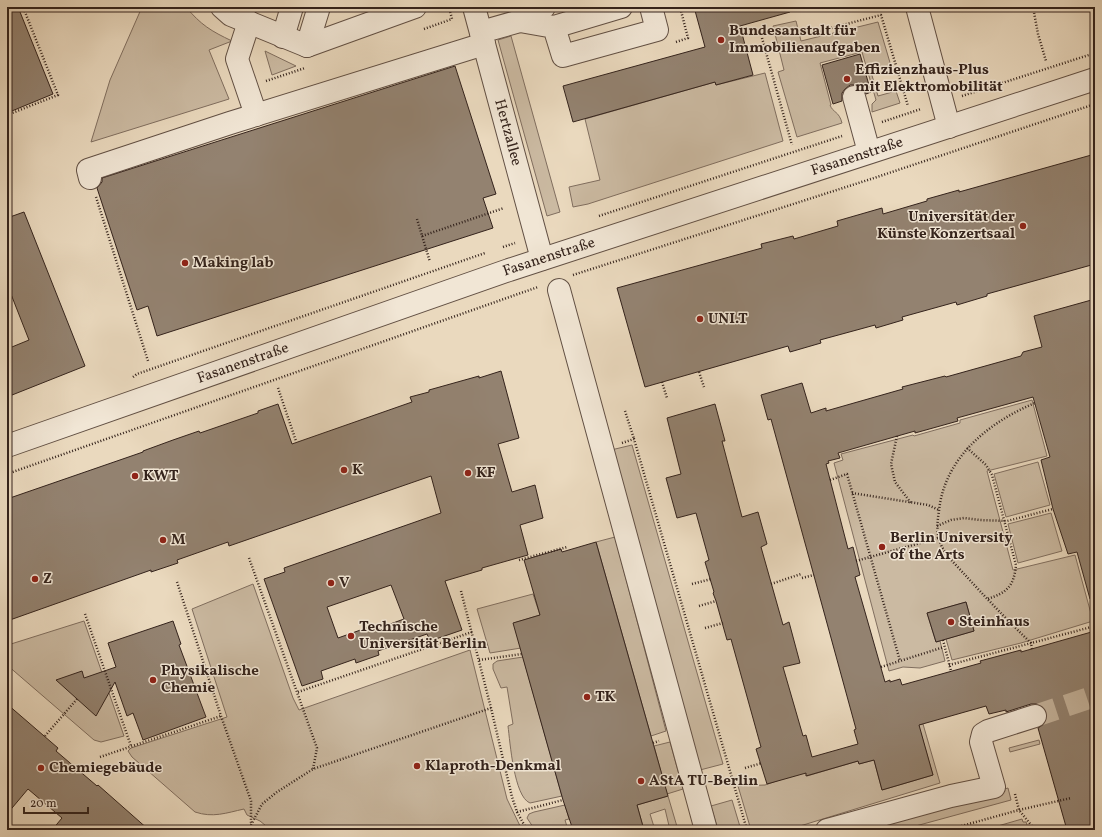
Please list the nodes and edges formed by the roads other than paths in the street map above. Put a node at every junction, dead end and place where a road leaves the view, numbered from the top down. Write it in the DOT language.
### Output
graph roads {
  1 [pos="292,7"];
  2 [pos="320,7"];
  3 [pos="415,7"];
  4 [pos="544,7"];
  5 [pos="621,7"];
  6 [pos="651,7"];
  7 [pos="917,7"];
  8 [pos="474,8"];
  9 [pos="242,14"];
  10 [pos="520,21"];
  11 [pos="554,27"];
  12 [pos="283,37"];
  13 [pos="482,38"];
  14 [pos="307,46"];
  15 [pos="1095,79"];
  16 [pos="854,97"];
  17 [pos="256,115"];
  18 [pos="949,126"];
  19 [pos="869,152"];
  20 [pos="90,178"];
  21 [pos="542,259"];
  22 [pos="559,290"];
  23 [pos="7,446"];
  24 [pos="1035,716"];
  25 [pos="706,830"];
  26 [pos="827,830"];
  1 -- 12 [label="street"];
  2 -- 14 [label="street"];
  3 -- 14 [label="street"];
  4 -- 10 [label="street"];
  5 -- 11 [label="street"];
  6 -- 11 [label="street"];
  7 -- 18 [label="street"];
  8 -- 13 [label="street, Hertzallee"];
  9 -- 12 [label="street"];
  9 -- 17 [label="street"];
  10 -- 11 [label="street"];
  10 -- 13 [label="street"];
  12 -- 14 [label="street"];
  13 -- 17 [label="street"];
  13 -- 21 [label="street, Hertzallee"];
  15 -- 18 [label="street, Fasanenstraße"];
  16 -- 19 [label="street"];
  17 -- 20 [label="street"];
  18 -- 19 [label="street, Fasanenstraße"];
  19 -- 21 [label="street, Fasanenstraße"];
  21 -- 23 [label="street, Fasanenstraße"];
  22 -- 25 [label="street"];
  24 -- 26 [label="street"];
}
